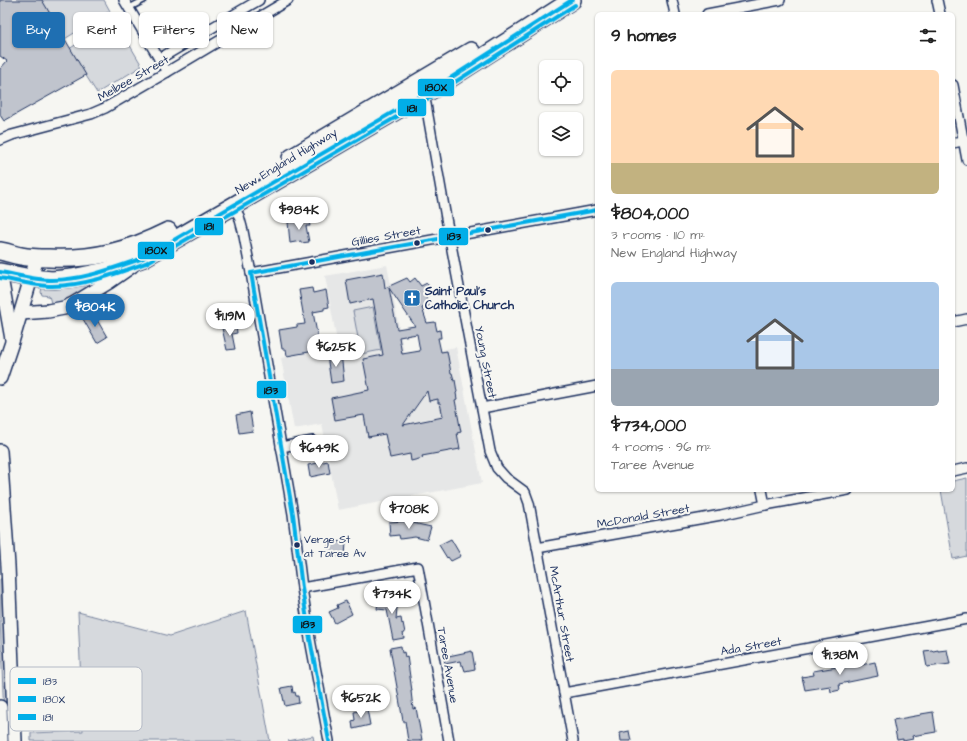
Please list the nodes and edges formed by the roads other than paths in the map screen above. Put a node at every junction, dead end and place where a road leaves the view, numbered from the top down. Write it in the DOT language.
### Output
graph roads {
  1 [pos="124,0"];
  2 [pos="144,0"];
  3 [pos="259,0"];
  4 [pos="288,0"];
  5 [pos="552,0"];
  6 [pos="572,0"];
  7 [pos="672,0"];
  8 [pos="780,0"];
  9 [pos="937,0"];
  10 [pos="274,4"];
  11 [pos="129,8"];
  12 [pos="675,12"];
  13 [pos="717,12"];
  14 [pos="940,12"];
  15 [pos="159,58"];
  16 [pos="167,72"];
  17 [pos="418,90"];
  18 [pos="955,94"];
  19 [pos="0,140"];
  20 [pos="965,141"];
  21 [pos="955,143"];
  22 [pos="967,160"];
  23 [pos="233,206"];
  24 [pos="595,210"];
  25 [pos="450,237"];
  26 [pos="0,251"];
  27 [pos="37,258"];
  28 [pos="143,258"];
  29 [pos="0,272"];
  30 [pos="251,273"];
  31 [pos="31,278"];
  32 [pos="4,313"];
  33 [pos="21,313"];
  34 [pos="967,320"];
  35 [pos="955,322"];
  36 [pos="12,342"];
  37 [pos="0,378"];
  38 [pos="595,386"];
  39 [pos="482,408"];
  40 [pos="313,441"];
  41 [pos="281,447"];
  42 [pos="0,451"];
  43 [pos="967,468"];
  44 [pos="955,471"];
  45 [pos="524,492"];
  46 [pos="762,492"];
  47 [pos="837,492"];
  48 [pos="765,505"];
  49 [pos="537,548"];
  50 [pos="4,566"];
  51 [pos="302,588"];
  52 [pos="967,619"];
  53 [pos="13,667"];
  54 [pos="564,693"];
  55 [pos="0,707"];
  56 [pos="15,731"];
  57 [pos="1,741"];
  58 [pos="15,741"];
  59 [pos="329,741"];
  60 [pos="450,741"];
  61 [pos="573,741"];
  1 -- 11 [label="street"];
  2 -- 11 [label="lane"];
  3 -- 15 [label="street, Melbee Street"];
  4 -- 10 [label="street, Melbee Street"];
  5 -- 17 [label="highway, New England Highway"];
  6 -- 17 [label="highway, New England Highway"];
  7 -- 12 [label="street"];
  8 -- 13 [label="street"];
  9 -- 14 [label="street"];
  10 -- 16 [label="street, Melbee Street"];
  11 -- 15 [label="street"];
  15 -- 16 [label="street"];
  16 -- 19 [label="street, Melbee Street"];
  17 -- 23 [label="highway, New England Highway"];
  17 -- 25 [label="street, Young Street"];
  17 -- 27 [label="highway, New England Highway"];
  18 -- 20 [label="street"];
  20 -- 21 [label="street"];
  20 -- 22 [label="street"];
  23 -- 28 [label="highway, New England Highway"];
  23 -- 30 [label="street"];
  24 -- 25 [label="street, Gillies Street"];
  25 -- 30 [label="street, Gillies Street"];
  25 -- 39 [label="street, Young Street"];
  26 -- 27 [label="highway, New England Highway"];
  27 -- 31 [label="main road"];
  28 -- 31 [label="highway, New England Highway"];
  28 -- 33 [label="main road"];
  29 -- 31 [label="highway, New England Highway"];
  29 -- 32 [label="main road"];
  30 -- 41 [label="street"];
  31 -- 33 [label="main road"];
  32 -- 36 [label="main road"];
  33 -- 36 [label="main road"];
  34 -- 35 [label="street"];
  36 -- 37 [label="main road"];
  38 -- 39 [label="street"];
  39 -- 45 [label="street, Young Street"];
  40 -- 41 [label="street"];
  41 -- 51 [label="street"];
  42 -- 50 [label="main road"];
  43 -- 44 [label="street"];
  45 -- 49 [label="street, McArthur Street"];
  46 -- 48 [label="street"];
  47 -- 48 [label="street, McDonald Street"];
  48 -- 49 [label="street, McDonald Street"];
  49 -- 54 [label="street, McArthur Street"];
  50 -- 53 [label="main road"];
  51 -- 59 [label="street"];
  51 -- 60 [label="street, Taree Avenue"];
  52 -- 54 [label="street, Ada Street"];
  54 -- 61 [label="street, McArthur Street"];
  55 -- 57 [label="main road"];
  56 -- 58 [label="main road"];
}
